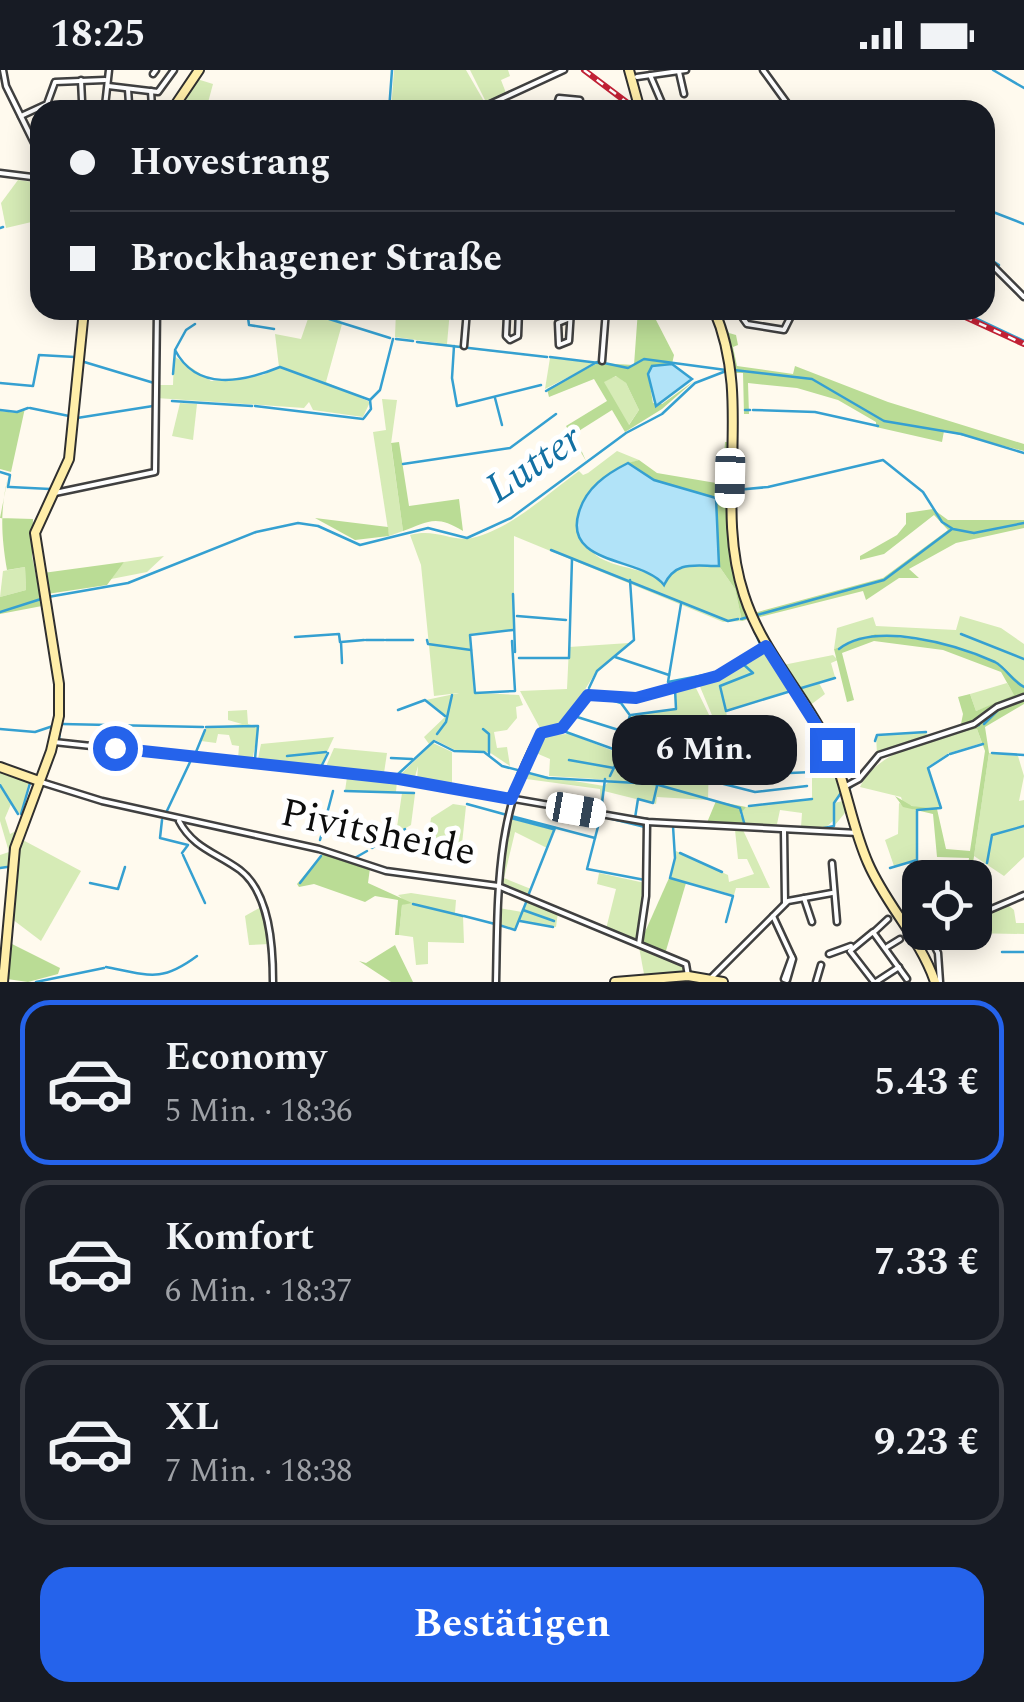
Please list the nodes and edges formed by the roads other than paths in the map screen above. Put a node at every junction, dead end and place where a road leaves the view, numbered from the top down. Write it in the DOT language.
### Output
graph roads {
  1 [pos="3,70"];
  2 [pos="109,70"];
  3 [pos="173,70"];
  4 [pos="199,70"];
  5 [pos="564,70"];
  6 [pos="629,70"];
  7 [pos="764,70"];
  8 [pos="683,71"];
  9 [pos="650,75"];
  10 [pos="637,78"];
  11 [pos="80,80"];
  12 [pos="107,83"];
  13 [pos="128,89"];
  14 [pos="152,91"];
  15 [pos="684,94"];
  16 [pos="48,100"];
  17 [pos="82,100"];
  18 [pos="106,100"];
  19 [pos="129,100"];
  20 [pos="152,100"];
  21 [pos="179,100"];
  22 [pos="499,100"];
  23 [pos="637,100"];
  24 [pos="661,100"];
  25 [pos="785,100"];
  26 [pos="30,112"];
  27 [pos="21,116"];
  28 [pos="30,135"];
  29 [pos="0,173"];
  30 [pos="30,177"];
  31 [pos="995,268"];
  32 [pos="1024,297"];
  33 [pos="83,320"];
  34 [pos="157,320"];
  35 [pos="466,320"];
  36 [pos="507,320"];
  37 [pos="518,320"];
  38 [pos="565,320"];
  39 [pos="570,320"];
  40 [pos="605,320"];
  41 [pos="717,320"];
  42 [pos="743,320"];
  43 [pos="789,320"];
  44 [pos="464,346"];
  45 [pos="602,361"];
  46 [pos="55,493"];
  47 [pos="766,646"];
  48 [pos="1024,697"];
  49 [pos="54,742"];
  50 [pos="0,767"];
  51 [pos="38,781"];
  52 [pos="846,786"];
  53 [pos="511,799"];
  54 [pos="179,820"];
  55 [pos="647,822"];
  56 [pos="784,831"];
  57 [pos="858,833"];
  58 [pos="832,863"];
  59 [pos="498,886"];
  60 [pos="832,893"];
  61 [pos="1024,895"];
  62 [pos="804,896"];
  63 [pos="785,903"];
  64 [pos="992,909"];
  65 [pos="772,916"];
  66 [pos="902,919"];
  67 [pos="888,920"];
  68 [pos="812,922"];
  69 [pos="837,922"];
  70 [pos="874,932"];
  71 [pos="900,939"];
  72 [pos="639,944"];
  73 [pos="851,946"];
  74 [pos="886,947"];
  75 [pos="921,950"];
  76 [pos="937,950"];
  77 [pos="829,954"];
  78 [pos="854,957"];
  79 [pos="844,963"];
  80 [pos="822,965"];
  81 [pos="899,967"];
  82 [pos="864,970"];
  83 [pos="890,973"];
  84 [pos="688,976"];
  85 [pos="854,977"];
  86 [pos="907,978"];
  87 [pos="2,979"];
  88 [pos="710,979"];
  89 [pos="790,981"];
  90 [pos="273,982"];
  91 [pos="496,982"];
  92 [pos="615,982"];
  93 [pos="723,982"];
  94 [pos="816,982"];
  95 [pos="875,982"];
  96 [pos="896,982"];
  97 [pos="937,982"];
  1 -- 27 [label="street"];
  2 -- 12 [label="street"];
  3 -- 14 [label="street"];
  4 -- 21 [label="main road"];
  5 -- 22 [label="street"];
  6 -- 23 [label="main road"];
  7 -- 25 [label="street"];
  8 -- 9 [label="street"];
  8 -- 15 [label="street"];
  9 -- 10 [label="street"];
  9 -- 24 [label="street"];
  11 -- 12 [label="street"];
  11 -- 16 [label="street"];
  11 -- 17 [label="street"];
  12 -- 13 [label="street"];
  12 -- 18 [label="street"];
  13 -- 14 [label="street"];
  13 -- 19 [label="street"];
  14 -- 20 [label="street"];
  26 -- 27 [label="street"];
  27 -- 28 [label="street"];
  29 -- 30 [label="street"];
  31 -- 32 [label="street"];
  33 -- 46 [label="main road"];
  34 -- 46 [label="street"];
  35 -- 44 [label="street"];
  36 -- 37 [label="street"];
  38 -- 39 [label="street"];
  40 -- 45 [label="street"];
  41 -- 47 [label="main road"];
  42 -- 43 [label="street"];
  46 -- 49 [label="main road"];
  47 -- 52 [label="main road"];
  47 -- 53 [label="street"];
  48 -- 52 [label="street"];
  49 -- 51 [label="main road"];
  49 -- 53 [label="street"];
  50 -- 51 [label="main road"];
  51 -- 54 [label="street, Pivitsheide"];
  51 -- 87 [label="main road"];
  52 -- 57 [label="main road"];
  53 -- 55 [label="street"];
  53 -- 59 [label="street"];
  54 -- 59 [label="street, Pivitsheide"];
  54 -- 90 [label="street"];
  55 -- 56 [label="street"];
  55 -- 72 [label="street"];
  56 -- 57 [label="street"];
  56 -- 63 [label="street"];
  57 -- 66 [label="main road"];
  58 -- 60 [label="street"];
  59 -- 72 [label="street, Pivitsheide"];
  59 -- 91 [label="street"];
  60 -- 62 [label="street"];
  60 -- 69 [label="street"];
  61 -- 64 [label="street"];
  62 -- 63 [label="street"];
  62 -- 68 [label="street"];
  63 -- 65 [label="street"];
  65 -- 88 [label="street"];
  65 -- 89 [label="street"];
  67 -- 70 [label="street"];
  70 -- 73 [label="street"];
  70 -- 74 [label="street"];
  71 -- 74 [label="street"];
  72 -- 84 [label="street, Pivitsheide"];
  73 -- 77 [label="street"];
  73 -- 78 [label="street"];
  74 -- 81 [label="street"];
  75 -- 97 [label="main road"];
  76 -- 97 [label="street"];
  78 -- 79 [label="street"];
  78 -- 82 [label="street"];
  80 -- 94 [label="street"];
  81 -- 83 [label="street"];
  81 -- 86 [label="street"];
  82 -- 85 [label="street"];
  82 -- 95 [label="street"];
  83 -- 95 [label="street"];
  83 -- 96 [label="street"];
  84 -- 88 [label="main road"];
  84 -- 92 [label="main road"];
  88 -- 93 [label="main road"];
}
